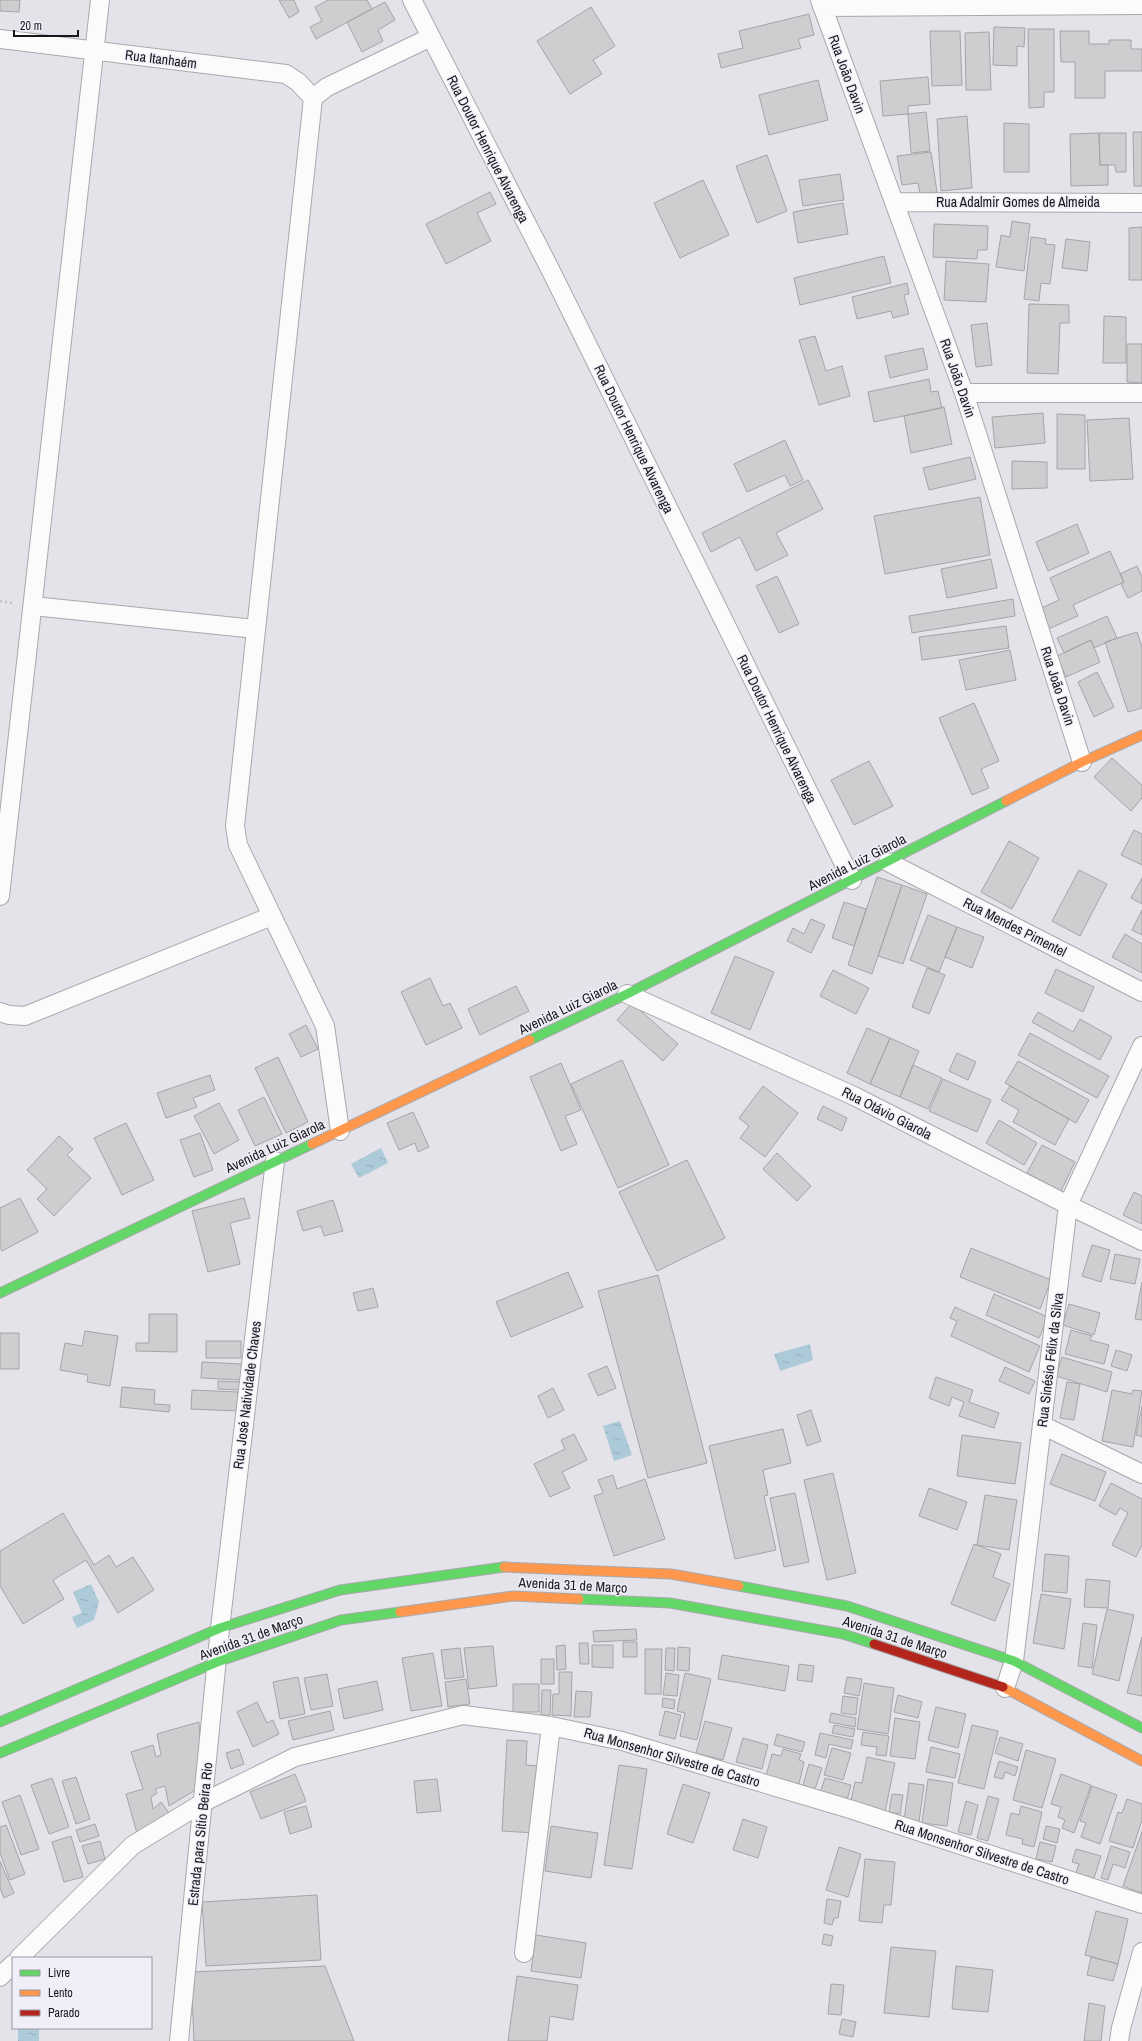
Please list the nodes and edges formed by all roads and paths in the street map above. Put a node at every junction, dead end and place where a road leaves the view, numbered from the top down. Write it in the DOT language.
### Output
graph roads {
  1 [pos="100,0"];
  2 [pos="412,0"];
  3 [pos="821,3"];
  4 [pos="1142,5"];
  5 [pos="431,37"];
  6 [pos="0,39"];
  7 [pos="95,51"];
  8 [pos="313,98"];
  9 [pos="894,202"];
  10 [pos="1142,203"];
  11 [pos="1142,392"];
  12 [pos="964,393"];
  13 [pos="33,606"];
  14 [pos="256,629"];
  15 [pos="1139,739"];
  16 [pos="1082,762"];
  17 [pos="888,862"];
  18 [pos="852,880"];
  19 [pos="0,896"];
  20 [pos="272,916"];
  21 [pos="1142,992"];
  22 [pos="627,994"];
  23 [pos="0,1012"];
  24 [pos="1142,1046"];
  25 [pos="340,1131"];
  26 [pos="275,1162"];
  27 [pos="1068,1205"];
  28 [pos="1142,1241"];
  29 [pos="0,1293"];
  30 [pos="1042,1426"];
  31 [pos="1142,1474"];
  32 [pos="220,1628"];
  33 [pos="1014,1661"];
  34 [pos="217,1662"];
  35 [pos="1005,1688"];
  36 [pos="0,1722"];
  37 [pos="551,1726"];
  38 [pos="1142,1728"];
  39 [pos="0,1753"];
  40 [pos="1142,1761"];
  41 [pos="204,1802"];
  42 [pos="1142,1904"];
  43 [pos="1142,1952"];
  44 [pos="524,1953"];
  45 [pos="20,1957"];
  46 [pos="12,1965"];
  47 [pos="0,1977"];
  48 [pos="179,2041"];
  49 [pos="1119,2041"];
  1 -- 7 [label="street"];
  2 -- 5 [label="street, Rua Doutor Henrique Alvarenga"];
  3 -- 4 [label="street"];
  3 -- 9 [label="street, Rua João Davin"];
  5 -- 8 [label="street"];
  5 -- 18 [label="street, Rua Doutor Henrique Alvarenga"];
  6 -- 7 [label="street, Rua Itanhaém"];
  7 -- 8 [label="street, Rua Itanhaém"];
  7 -- 13 [label="street"];
  8 -- 14 [label="street"];
  9 -- 10 [label="street, Rua Adalmir Gomes de Almeida"];
  9 -- 12 [label="street, Rua João Davin"];
  11 -- 12 [label="street"];
  12 -- 16 [label="street, Rua João Davin"];
  13 -- 14 [label="street"];
  13 -- 19 [label="street"];
  14 -- 20 [label="street"];
  15 -- 16 [label="main road, Avenida Luiz Giarola"];
  16 -- 17 [label="main road, Avenida Luiz Giarola"];
  17 -- 18 [label="main road, Avenida Luiz Giarola"];
  17 -- 21 [label="street, Rua Mendes Pimentel"];
  18 -- 22 [label="main road, Avenida Luiz Giarola"];
  20 -- 23 [label="street"];
  20 -- 25 [label="street"];
  22 -- 25 [label="main road, Avenida Luiz Giarola"];
  22 -- 27 [label="street, Rua Otávio Giarola"];
  24 -- 27 [label="street, Rua Sinésio Félix da Silva"];
  25 -- 26 [label="main road, Avenida Luiz Giarola"];
  26 -- 29 [label="main road, Avenida Luiz Giarola"];
  26 -- 32 [label="street, Rua José Natividade Chaves"];
  27 -- 28 [label="street, Rua Otávio Giarola"];
  27 -- 30 [label="street, Rua Sinésio Félix da Silva"];
  30 -- 31 [label="street"];
  30 -- 33 [label="street, Rua Sinésio Félix da Silva"];
  32 -- 33 [label="main road, Avenida 31 de Março"];
  32 -- 34 [label="street, Estrada para Sítio Beira Rio"];
  32 -- 36 [label="main road, Avenida 31 de Março"];
  33 -- 35 [label="street, Rua Sinésio Félix da Silva"];
  33 -- 38 [label="main road, Avenida 31 de Março"];
  34 -- 35 [label="main road, Avenida 31 de Março"];
  34 -- 39 [label="main road, Avenida 31 de Março"];
  34 -- 41 [label="street, Estrada para Sítio Beira Rio"];
  35 -- 40 [label="main road, Avenida 31 de Março"];
  37 -- 41 [label="street, Rua Monsenhor Silvestre de Castro"];
  37 -- 42 [label="street, Rua Monsenhor Silvestre de Castro"];
  37 -- 44 [label="street"];
  41 -- 45 [label="street, Rua Monsenhor Silvestre de Castro"];
  41 -- 48 [label="street, Estrada para Sítio Beira Rio"];
  43 -- 49 [label="street"];
  46 -- 47 [label="street"];
}
